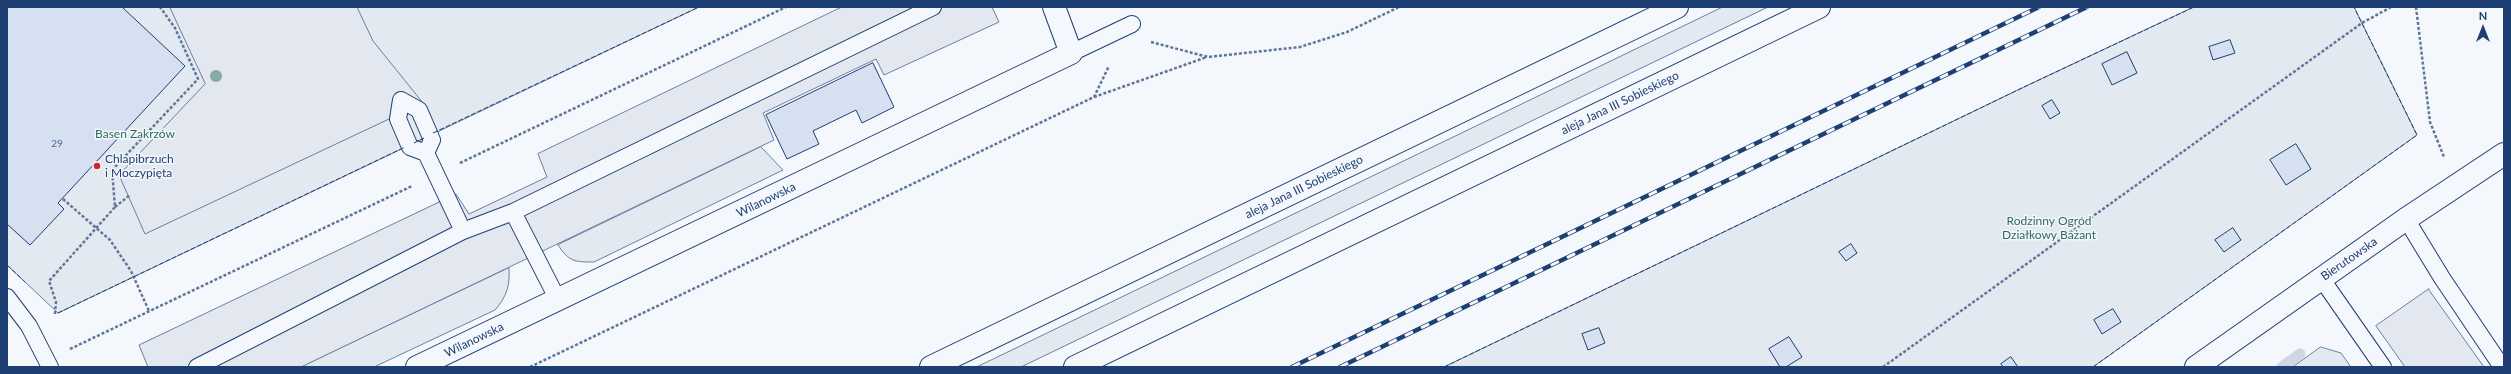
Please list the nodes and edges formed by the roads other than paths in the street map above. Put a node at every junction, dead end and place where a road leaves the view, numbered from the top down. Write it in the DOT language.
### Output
graph roads {
  1 [pos="933,7"];
  2 [pos="1054,7"];
  3 [pos="1676,7"];
  4 [pos="1819,7"];
  5 [pos="1132,24"];
  6 [pos="1071,53"];
  7 [pos="426,153"];
  8 [pos="2504,154"];
  9 [pos="513,212"];
  10 [pos="2406,219"];
  11 [pos="463,231"];
  12 [pos="2321,278"];
  13 [pos="7,298"];
  14 [pos="558,300"];
  15 [pos="48,363"];
  16 [pos="196,367"];
  17 [pos="417,367"];
  18 [pos="931,367"];
  19 [pos="1075,367"];
  20 [pos="2196,367"];
  21 [pos="2383,367"];
  22 [pos="2502,367"];
  1 -- 9 [label="lane"];
  2 -- 6 [label="main road"];
  3 -- 18 [label="main road, aleja Jana III Sobieskiego"];
  4 -- 19 [label="main road, aleja Jana III Sobieskiego"];
  5 -- 6 [label="lane"];
  6 -- 14 [label="main road, Wilanowska"];
  7 -- 11 [label="lane"];
  8 -- 10 [label="main road, Bierutowska"];
  9 -- 11 [label="lane"];
  9 -- 14 [label="lane"];
  10 -- 12 [label="main road, Bierutowska"];
  10 -- 22 [label="lane"];
  11 -- 16 [label="lane"];
  12 -- 20 [label="main road, Bierutowska"];
  12 -- 21 [label="lane"];
  13 -- 15 [label="lane"];
  14 -- 17 [label="main road, Wilanowska"];
}
